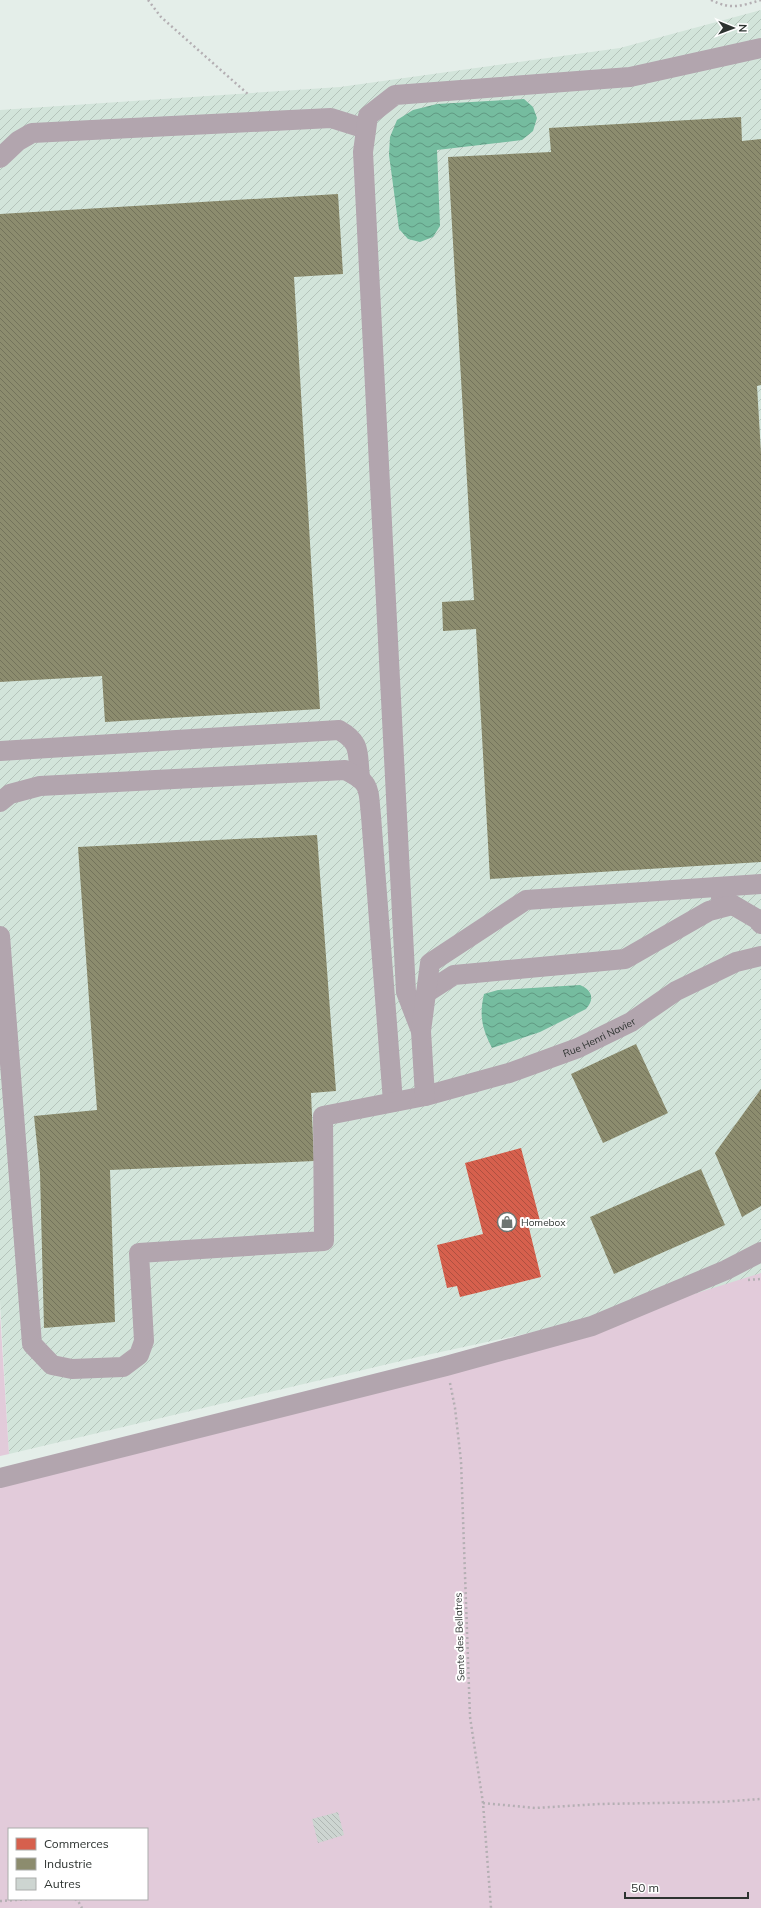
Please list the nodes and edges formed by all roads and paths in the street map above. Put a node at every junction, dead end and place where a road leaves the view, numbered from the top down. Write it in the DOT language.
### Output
graph roads {
  1 [pos="148,0"];
  2 [pos="712,0"];
  3 [pos="761,0"];
  4 [pos="761,48"];
  5 [pos="249,95"];
  6 [pos="366,129"];
  7 [pos="0,158"];
  8 [pos="0,752"];
  9 [pos="360,777"];
  10 [pos="0,802"];
  11 [pos="761,884"];
  12 [pos="703,888"];
  13 [pos="732,905"];
  14 [pos="761,924"];
  15 [pos="0,936"];
  16 [pos="761,956"];
  17 [pos="426,993"];
  18 [pos="421,1031"];
  19 [pos="425,1096"];
  20 [pos="393,1102"];
  21 [pos="761,1252"];
  22 [pos="761,1260"];
  23 [pos="726,1270"];
  24 [pos="446,1366"];
  25 [pos="0,1478"];
  26 [pos="761,1799"];
  27 [pos="483,1803"];
  28 [pos="22,1900"];
  29 [pos="0,1902"];
  30 [pos="491,1908"];
  1 -- 5 [label="path"];
  2 -- 3 [label="path"];
  4 -- 6 [label="street"];
  6 -- 7 [label="street"];
  6 -- 18 [label="street"];
  8 -- 9 [label="street"];
  9 -- 10 [label="street"];
  9 -- 20 [label="street"];
  11 -- 12 [label="street"];
  12 -- 13 [label="street"];
  12 -- 17 [label="street"];
  13 -- 14 [label="street"];
  13 -- 17 [label="street"];
  15 -- 20 [label="street, Rue Henri Navier"];
  16 -- 19 [label="street, Rue Henri Navier"];
  17 -- 18 [label="street"];
  18 -- 19 [label="street"];
  19 -- 20 [label="street, Rue Henri Navier"];
  21 -- 23 [label="street"];
  22 -- 23 [label="street"];
  23 -- 24 [label="street"];
  24 -- 25 [label="street"];
  24 -- 27 [label="path, Sente des Bellatres"];
  26 -- 27 [label="path"];
  27 -- 30 [label="path, Sente des Bellatres"];
  28 -- 29 [label="path"];
}
